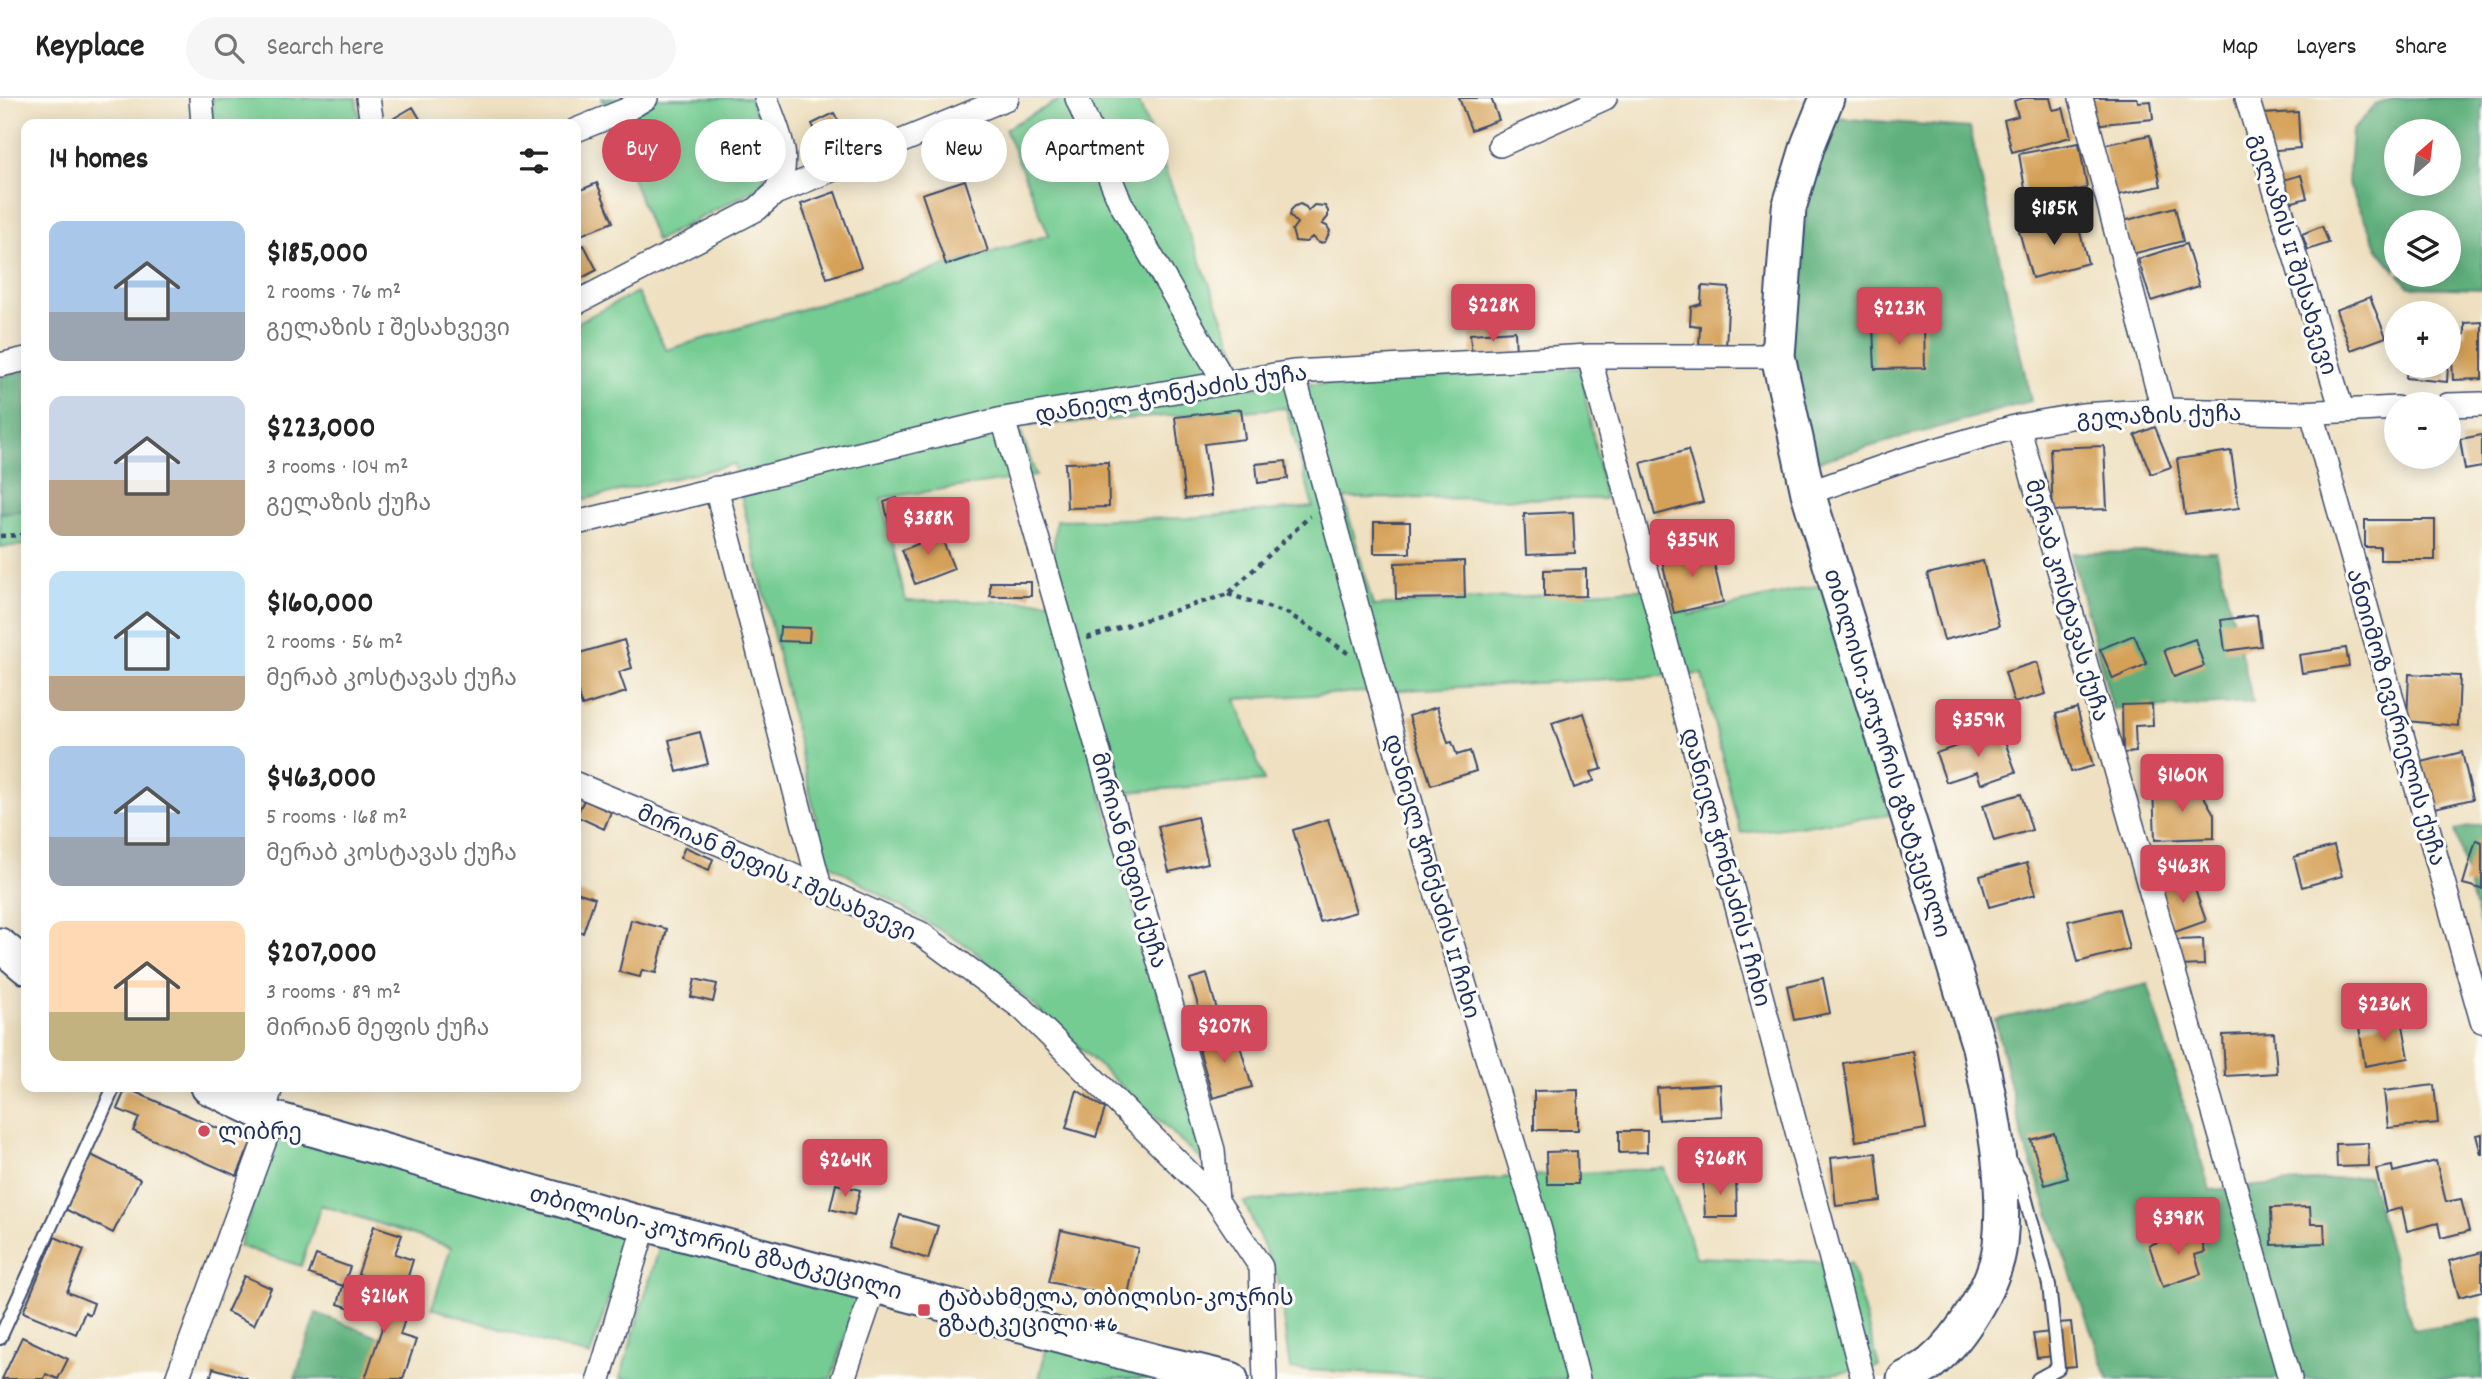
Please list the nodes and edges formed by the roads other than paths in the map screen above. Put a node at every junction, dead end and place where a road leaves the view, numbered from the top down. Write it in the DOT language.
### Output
graph roads {
  1 [pos="201,98"];
  2 [pos="368,98"];
  3 [pos="646,98"];
  4 [pos="766,98"];
  5 [pos="1007,98"];
  6 [pos="1077,98"];
  7 [pos="1605,98"];
  8 [pos="1827,98"];
  9 [pos="2081,98"];
  10 [pos="2247,98"];
  11 [pos="203,119"];
  12 [pos="371,119"];
  13 [pos="581,128"];
  14 [pos="1500,145"];
  15 [pos="775,193"];
  16 [pos="581,300"];
  17 [pos="1589,356"];
  18 [pos="1778,356"];
  19 [pos="21,360"];
  20 [pos="0,365"];
  21 [pos="1293,372"];
  22 [pos="1225,383"];
  23 [pos="2482,404"];
  24 [pos="2461,405"];
  25 [pos="2384,408"];
  26 [pos="2163,410"];
  27 [pos="2342,410"];
  28 [pos="2312,412"];
  29 [pos="1003,419"];
  30 [pos="2018,426"];
  31 [pos="716,488"];
  32 [pos="1808,493"];
  33 [pos="581,522"];
  34 [pos="581,786"];
  35 [pos="820,887"];
  36 [pos="0,945"];
  37 [pos="21,963"];
  38 [pos="2482,1021"];
  39 [pos="112,1092"];
  40 [pos="224,1092"];
  41 [pos="269,1106"];
  42 [pos="1998,1140"];
  43 [pos="1217,1201"];
  44 [pos="645,1224"];
  45 [pos="875,1286"];
  46 [pos="0,1338"];
  47 [pos="1924,1374"];
  48 [pos="177,1379"];
  49 [pos="599,1379"];
  50 [pos="843,1379"];
  51 [pos="1231,1379"];
  52 [pos="1265,1379"];
  53 [pos="1578,1379"];
  54 [pos="1863,1379"];
  55 [pos="2038,1379"];
  56 [pos="2290,1379"];
  1 -- 11 [label="street"];
  2 -- 12 [label="street"];
  3 -- 13 [label="street"];
  4 -- 15 [label="street"];
  5 -- 15 [label="street"];
  6 -- 22 [label="street"];
  7 -- 14 [label="street"];
  8 -- 18 [label="main road, თბილისი-კოჯორის გზატკეცილი"];
  9 -- 26 [label="street"];
  10 -- 27 [label="street, გელაზის II შესახვევი"];
  15 -- 16 [label="street"];
  17 -- 18 [label="street, დანიელ ჭონქაძის ქუჩა"];
  17 -- 21 [label="street, დანიელ ჭონქაძის ქუჩა"];
  17 -- 54 [label="street, დანიელ ჭონქაძის I ჩიხი"];
  18 -- 32 [label="main road, თბილისი-კოჯორის გზატკეცილი"];
  19 -- 20 [label="street"];
  21 -- 22 [label="street, დანიელ ჭონქაძის ქუჩა"];
  21 -- 53 [label="street, დანიელ ჭონქაძის II ჩიხი"];
  22 -- 29 [label="street, დანიელ ჭონქაძის ქუჩა"];
  23 -- 24 [label="street"];
  25 -- 27 [label="street, გელაზის ქუჩა"];
  26 -- 28 [label="street, გელაზის ქუჩა"];
  26 -- 30 [label="street, გელაზის ქუჩა"];
  27 -- 28 [label="street, გელაზის ქუჩა"];
  28 -- 38 [label="street, ანთიმოზ ივერიელის ქუჩა"];
  29 -- 31 [label="street, დანიელ ჭონქაძის ქუჩა"];
  29 -- 43 [label="street, მირიან მეფის ქუჩა"];
  30 -- 32 [label="street, გელაზის ქუჩა"];
  30 -- 56 [label="street, მერაბ კოსტავას ქუჩა"];
  31 -- 33 [label="street, დანიელ ჭონქაძის ქუჩა"];
  31 -- 35 [label="street"];
  32 -- 42 [label="main road, თბილისი-კოჯორის გზატკეცილი"];
  34 -- 35 [label="street, მირიან მეფის I შესახვევი"];
  35 -- 43 [label="street, მირიან მეფის I შესახვევი"];
  36 -- 37 [label="main road"];
  39 -- 46 [label="lane"];
  40 -- 41 [label="main road, თბილისი-კოჯორის გზატკეცილი"];
  41 -- 44 [label="main road, თბილისი-კოჯორის გზატკეცილი"];
  41 -- 48 [label="street"];
  42 -- 47 [label="main road, თბილისი-კოჯორის გზატკეცილი"];
  42 -- 55 [label="lane"];
  43 -- 52 [label="street, მირიან მეფის ქუჩა"];
  44 -- 45 [label="main road, თბილისი-კოჯორის გზატკეცილი"];
  44 -- 49 [label="street"];
  45 -- 50 [label="street"];
  45 -- 51 [label="main road, თბილისი-კოჯორის გზატკეცილი"];
}
